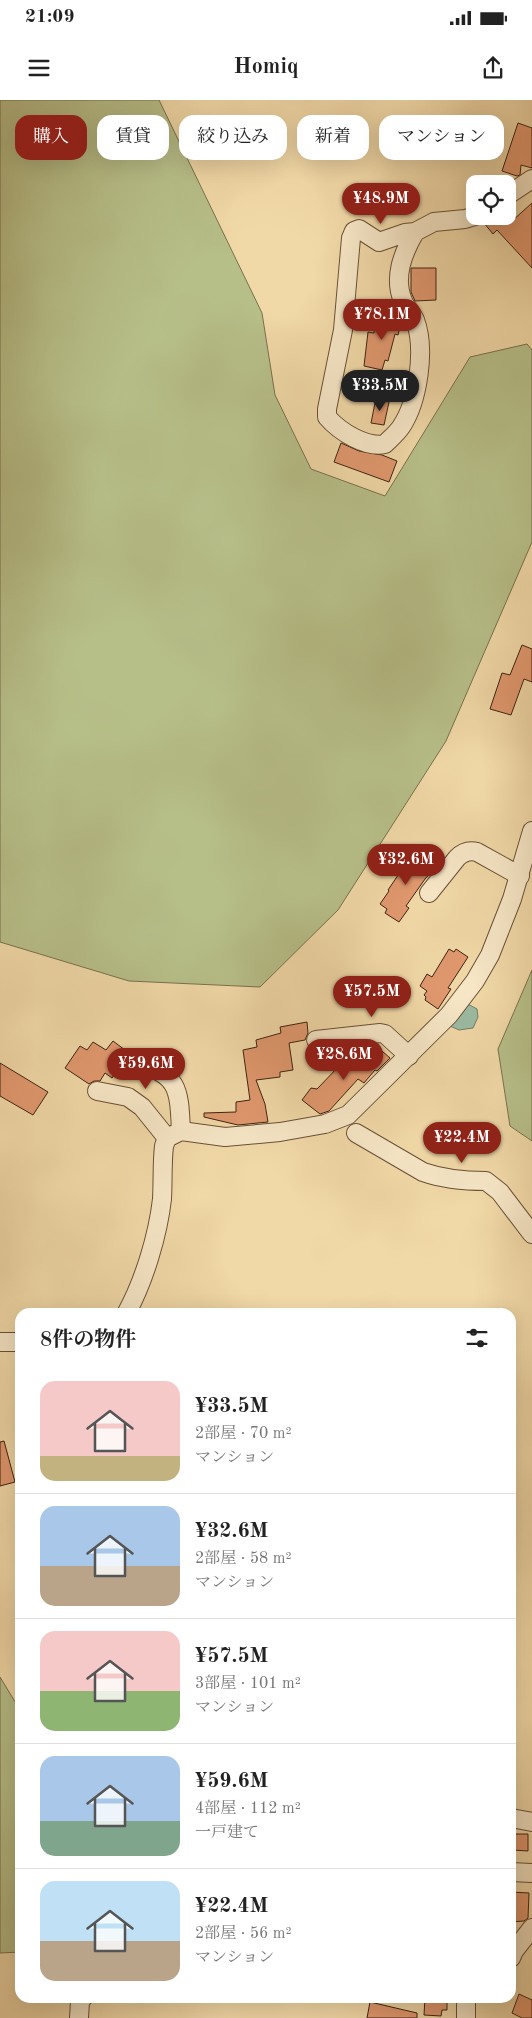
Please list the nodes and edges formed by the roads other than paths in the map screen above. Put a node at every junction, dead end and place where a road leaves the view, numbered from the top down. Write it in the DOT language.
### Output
graph roads {
  1 [pos="532,179"];
  2 [pos="516,190"];
  3 [pos="466,217"];
  4 [pos="415,232"];
  5 [pos="532,831"];
  6 [pos="520,876"];
  7 [pos="429,893"];
  8 [pos="316,1040"];
  9 [pos="409,1056"];
  10 [pos="135,1062"];
  11 [pos="97,1091"];
  12 [pos="356,1133"];
  13 [pos="174,1134"];
  14 [pos="532,1234"];
  15 [pos="129,1308"];
  16 [pos="0,1342"];
  17 [pos="15,1342"];
  18 [pos="516,1819"];
  19 [pos="532,1822"];
  20 [pos="516,1872"];
  21 [pos="532,1873"];
  22 [pos="532,1928"];
  23 [pos="516,1948"];
  24 [pos="80,2003"];
  25 [pos="466,2003"];
  26 [pos="79,2018"];
  27 [pos="466,2018"];
  1 -- 2 [label="street"];
  3 -- 4 [label="street"];
  4 -- 4 [label="street"];
  5 -- 6 [label="street"];
  6 -- 7 [label="street"];
  6 -- 9 [label="street"];
  8 -- 9 [label="street"];
  9 -- 13 [label="street"];
  10 -- 13 [label="street"];
  11 -- 13 [label="street"];
  12 -- 14 [label="street"];
  13 -- 15 [label="street"];
  16 -- 17 [label="street"];
  18 -- 19 [label="street"];
  20 -- 21 [label="street"];
  22 -- 23 [label="street"];
  24 -- 26 [label="street"];
  25 -- 27 [label="street"];
}
